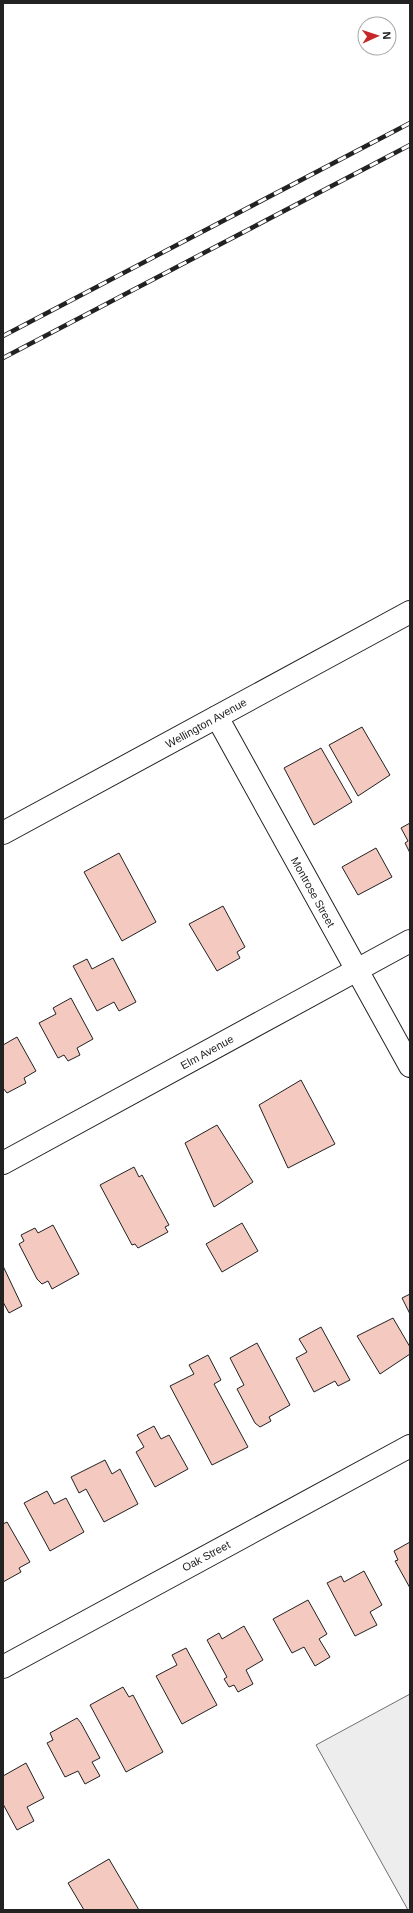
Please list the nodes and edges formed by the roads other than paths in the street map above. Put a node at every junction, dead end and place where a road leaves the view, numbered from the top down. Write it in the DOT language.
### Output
graph roads {
  1 [pos="410,612"];
  2 [pos="217,717"];
  3 [pos="3,833"];
  4 [pos="410,941"];
  5 [pos="357,970"];
  6 [pos="410,1066"];
  7 [pos="3,1163"];
  8 [pos="410,1446"];
  9 [pos="3,1667"];
  1 -- 2 [label="street, Wellington Avenue"];
  2 -- 3 [label="street, Wellington Avenue"];
  2 -- 5 [label="street, Montrose Street"];
  4 -- 5 [label="street, Elm Avenue"];
  5 -- 6 [label="street, Montrose Street"];
  5 -- 7 [label="street, Elm Avenue"];
  8 -- 9 [label="street, Oak Street"];
}
